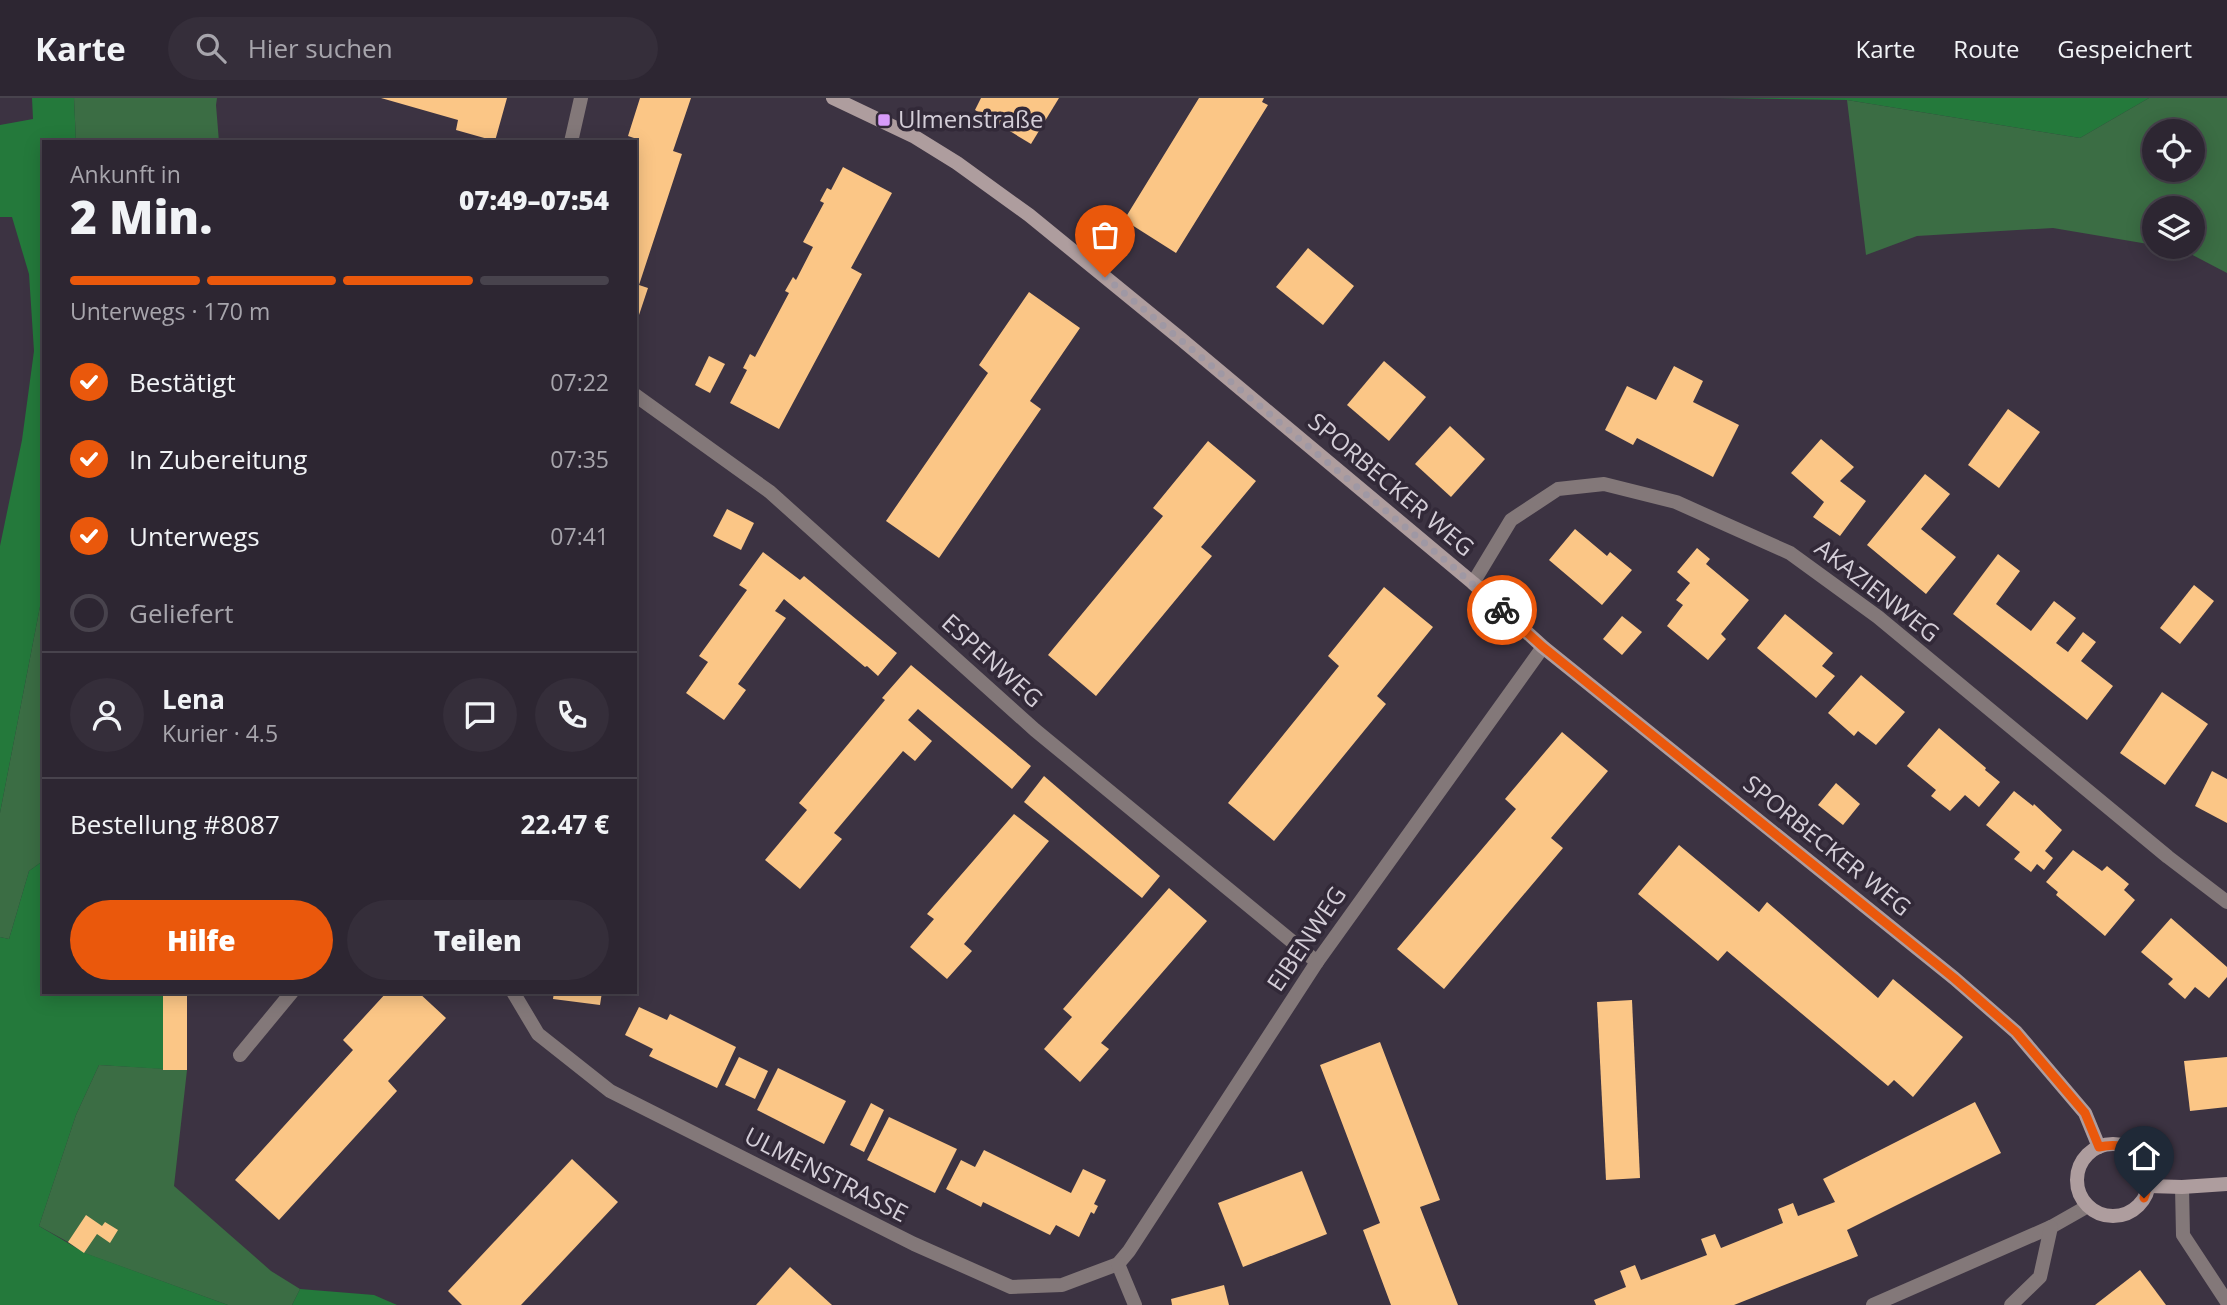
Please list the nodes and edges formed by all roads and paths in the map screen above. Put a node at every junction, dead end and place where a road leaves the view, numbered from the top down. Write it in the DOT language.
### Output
graph roads {
  1 [pos="581,98"];
  2 [pos="833,98"];
  3 [pos="571,140"];
  4 [pos="637,396"];
  5 [pos="1473,583"];
  6 [pos="1543,647"];
  7 [pos="2227,902"];
  8 [pos="1317,962"];
  9 [pos="290,994"];
  10 [pos="514,994"];
  11 [pos="240,1055"];
  12 [pos="2099,1147"];
  13 [pos="2227,1184"];
  14 [pos="2149,1186"];
  15 [pos="2182,1187"];
  16 [pos="2088,1206"];
  17 [pos="2052,1227"];
  18 [pos="1118,1264"];
  19 [pos="2227,1302"];
  20 [pos="1135,1305"];
  21 [pos="1874,1305"];
  22 [pos="2011,1305"];
  1 -- 3 [label="street"];
  2 -- 5 [label="street, SPORBECKER WEG"];
  4 -- 8 [label="street, ESPENWEG"];
  5 -- 6 [label="street, SPORBECKER WEG"];
  5 -- 7 [label="street, AKAZIENWEG"];
  6 -- 8 [label="street, EIBENWEG"];
  6 -- 12 [label="street, SPORBECKER WEG"];
  8 -- 18 [label="street, EIBENWEG"];
  9 -- 11 [label="street"];
  10 -- 18 [label="street, ULMENSTRASSE"];
  12 -- 14 [label="street"];
  12 -- 16 [label="street"];
  13 -- 15 [label="street"];
  14 -- 15 [label="street"];
  14 -- 16 [label="street"];
  15 -- 19 [label="street"];
  16 -- 17 [label="street"];
  17 -- 21 [label="street"];
  17 -- 22 [label="street"];
  18 -- 20 [label="street"];
}
